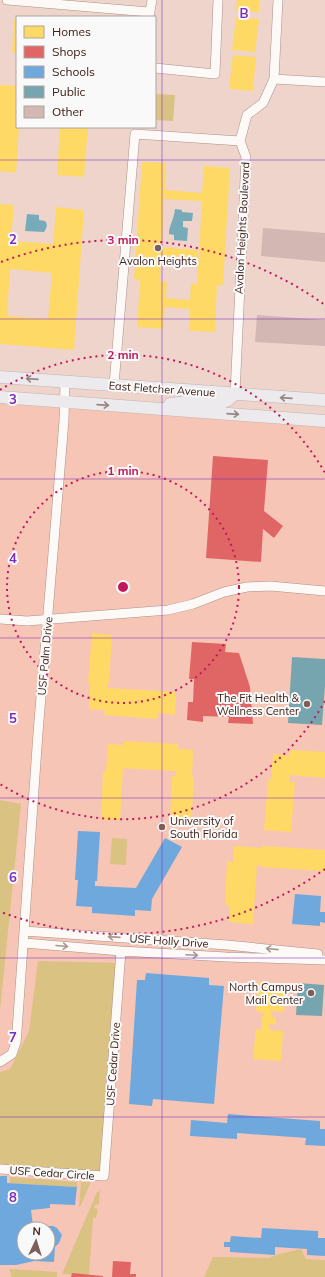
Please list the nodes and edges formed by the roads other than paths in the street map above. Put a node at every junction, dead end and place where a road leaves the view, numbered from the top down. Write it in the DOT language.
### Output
graph roads {
  1 [pos="7,0"];
  2 [pos="152,0"];
  3 [pos="218,0"];
  4 [pos="278,0"];
  5 [pos="149,15"];
  6 [pos="156,68"];
  7 [pos="274,79"];
  8 [pos="325,82"];
  9 [pos="240,141"];
  10 [pos="0,377"];
  11 [pos="65,381"];
  12 [pos="114,385"];
  13 [pos="234,394"];
  14 [pos="0,397"];
  15 [pos="325,400"];
  16 [pos="64,402"];
  17 [pos="147,408"];
  18 [pos="325,421"];
  19 [pos="325,591"];
  20 [pos="48,618"];
  21 [pos="0,619"];
  22 [pos="24,931"];
  23 [pos="24,943"];
  24 [pos="121,951"];
  25 [pos="325,955"];
  26 [pos="325,960"];
  27 [pos="0,1062"];
  28 [pos="0,1168"];
  29 [pos="104,1176"];
  1 -- 5 [label="street"];
  2 -- 5 [label="street"];
  3 -- 6 [label="street"];
  4 -- 7 [label="street"];
  7 -- 8 [label="street"];
  7 -- 9 [label="street"];
  9 -- 12 [label="street"];
  9 -- 13 [label="street, Avalon Heights Boulevard"];
  11 -- 10 [label="main road, East Fletcher Avenue, one-way"];
  11 -- 12 [label="main road, East Fletcher Avenue"];
  11 -- 16 [label="street, USF Palm Drive"];
  12 -- 13 [label="main road, East Fletcher Avenue"];
  15 -- 13 [label="main road, East Fletcher Avenue, one-way"];
  13 -- 17 [label="main road"];
  14 -- 16 [label="main road, East Fletcher Avenue"];
  16 -- 17 [label="main road, East Fletcher Avenue, one-way"];
  16 -- 20 [label="street, USF Palm Drive"];
  17 -- 18 [label="main road, East Fletcher Avenue, one-way"];
  19 -- 20 [label="street"];
  20 -- 21 [label="street"];
  20 -- 22 [label="street, USF Palm Drive"];
  22 -- 23 [label="street"];
  25 -- 22 [label="street, USF Holly Drive, one-way"];
  23 -- 24 [label="street, USF Holly Drive, one-way"];
  23 -- 27 [label="street"];
  24 -- 26 [label="street, USF Holly Drive, one-way"];
  24 -- 29 [label="street, USF Cedar Drive"];
  28 -- 29 [label="street, USF Cedar Circle"];
}
